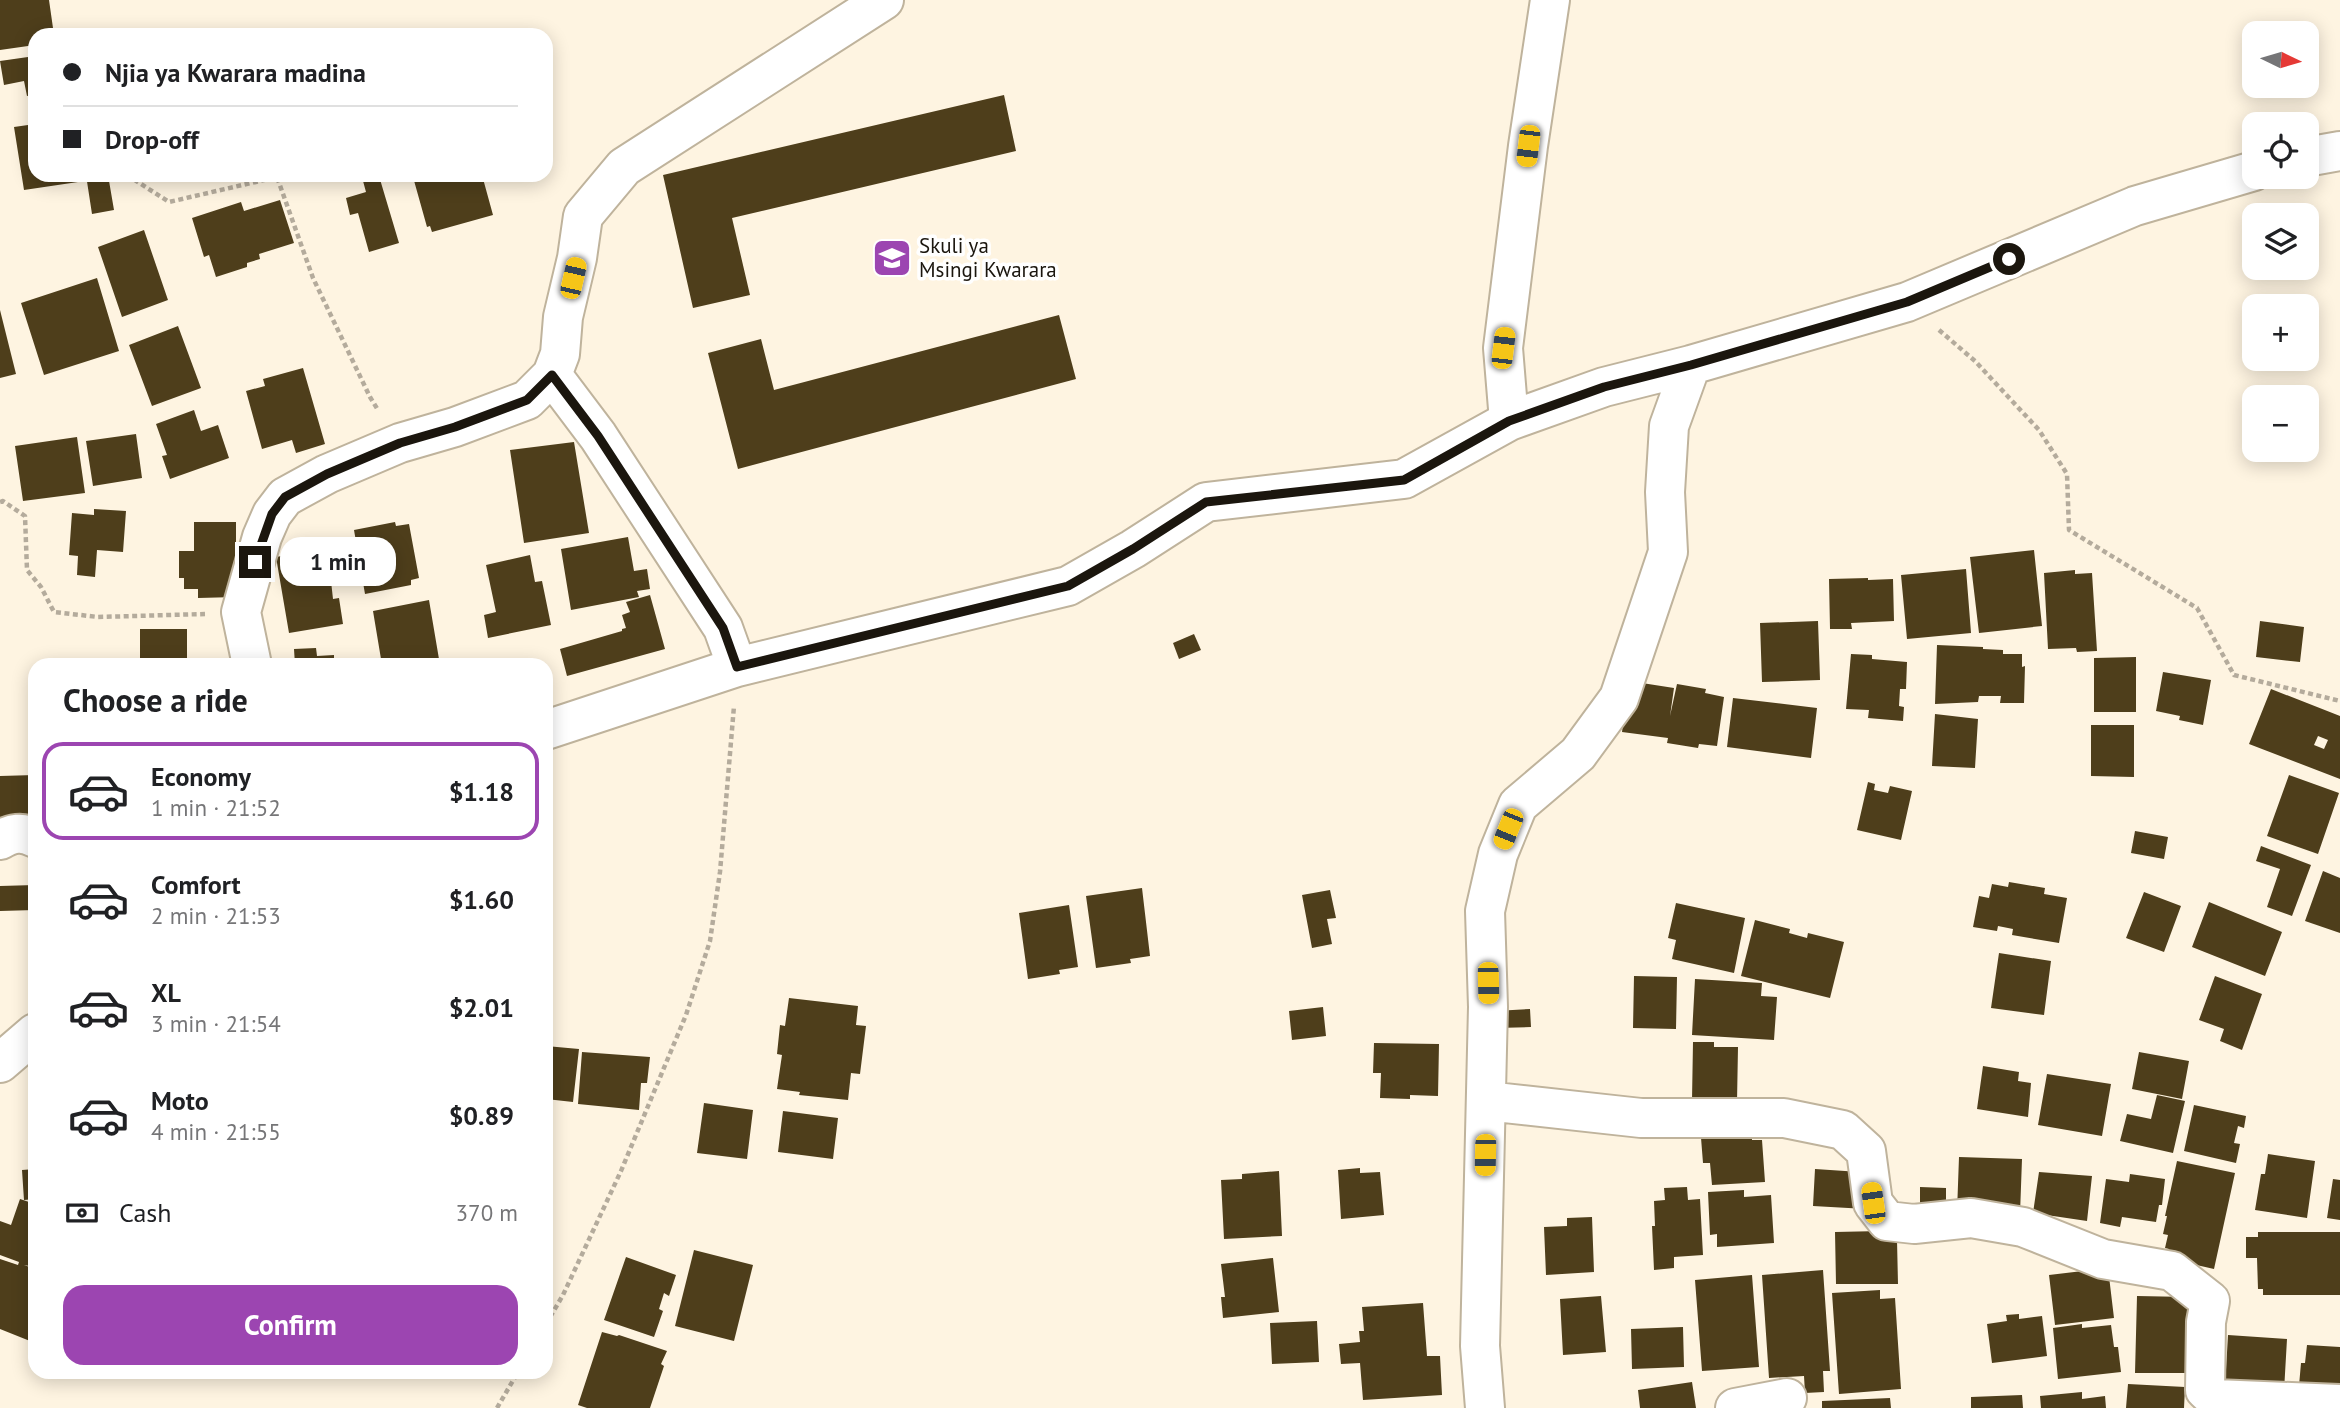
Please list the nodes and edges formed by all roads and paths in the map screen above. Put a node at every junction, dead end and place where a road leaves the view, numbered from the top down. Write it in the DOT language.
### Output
graph roads {
  1 [pos="884,0"];
  2 [pos="1550,0"];
  3 [pos="2340,151"];
  4 [pos="2319,155"];
  5 [pos="2242,175"];
  6 [pos="138,182"];
  7 [pos="255,182"];
  8 [pos="279,182"];
  9 [pos="1907,302"];
  10 [pos="1691,365"];
  11 [pos="552,375"];
  12 [pos="1509,421"];
  13 [pos="400,443"];
  14 [pos="0,502"];
  15 [pos="241,612"];
  16 [pos="251,658"];
  17 [pos="737,667"];
  18 [pos="2340,701"];
  19 [pos="553,728"];
  20 [pos="28,836"];
  21 [pos="0,840"];
  22 [pos="28,1039"];
  23 [pos="0,1063"];
  24 [pos="1486,1101"];
  25 [pos="553,1312"];
  26 [pos="514,1379"];
  27 [pos="1787,1398"];
  28 [pos="2340,1404"];
  29 [pos="498,1408"];
  30 [pos="1485,1408"];
  31 [pos="1735,1408"];
  1 -- 11 [label="street"];
  2 -- 12 [label="street"];
  3 -- 4 [label="street"];
  5 -- 9 [label="street"];
  6 -- 7 [label="path"];
  8 -- 13 [label="path"];
  9 -- 10 [label="street"];
  9 -- 18 [label="path"];
  10 -- 12 [label="street"];
  10 -- 24 [label="street"];
  11 -- 13 [label="street"];
  11 -- 17 [label="street"];
  12 -- 17 [label="street"];
  13 -- 15 [label="street"];
  14 -- 15 [label="path"];
  15 -- 16 [label="street"];
  17 -- 19 [label="street"];
  17 -- 25 [label="path"];
  20 -- 21 [label="street"];
  22 -- 23 [label="street"];
  24 -- 28 [label="street"];
  24 -- 30 [label="street"];
  26 -- 29 [label="path"];
  27 -- 31 [label="street"];
}
